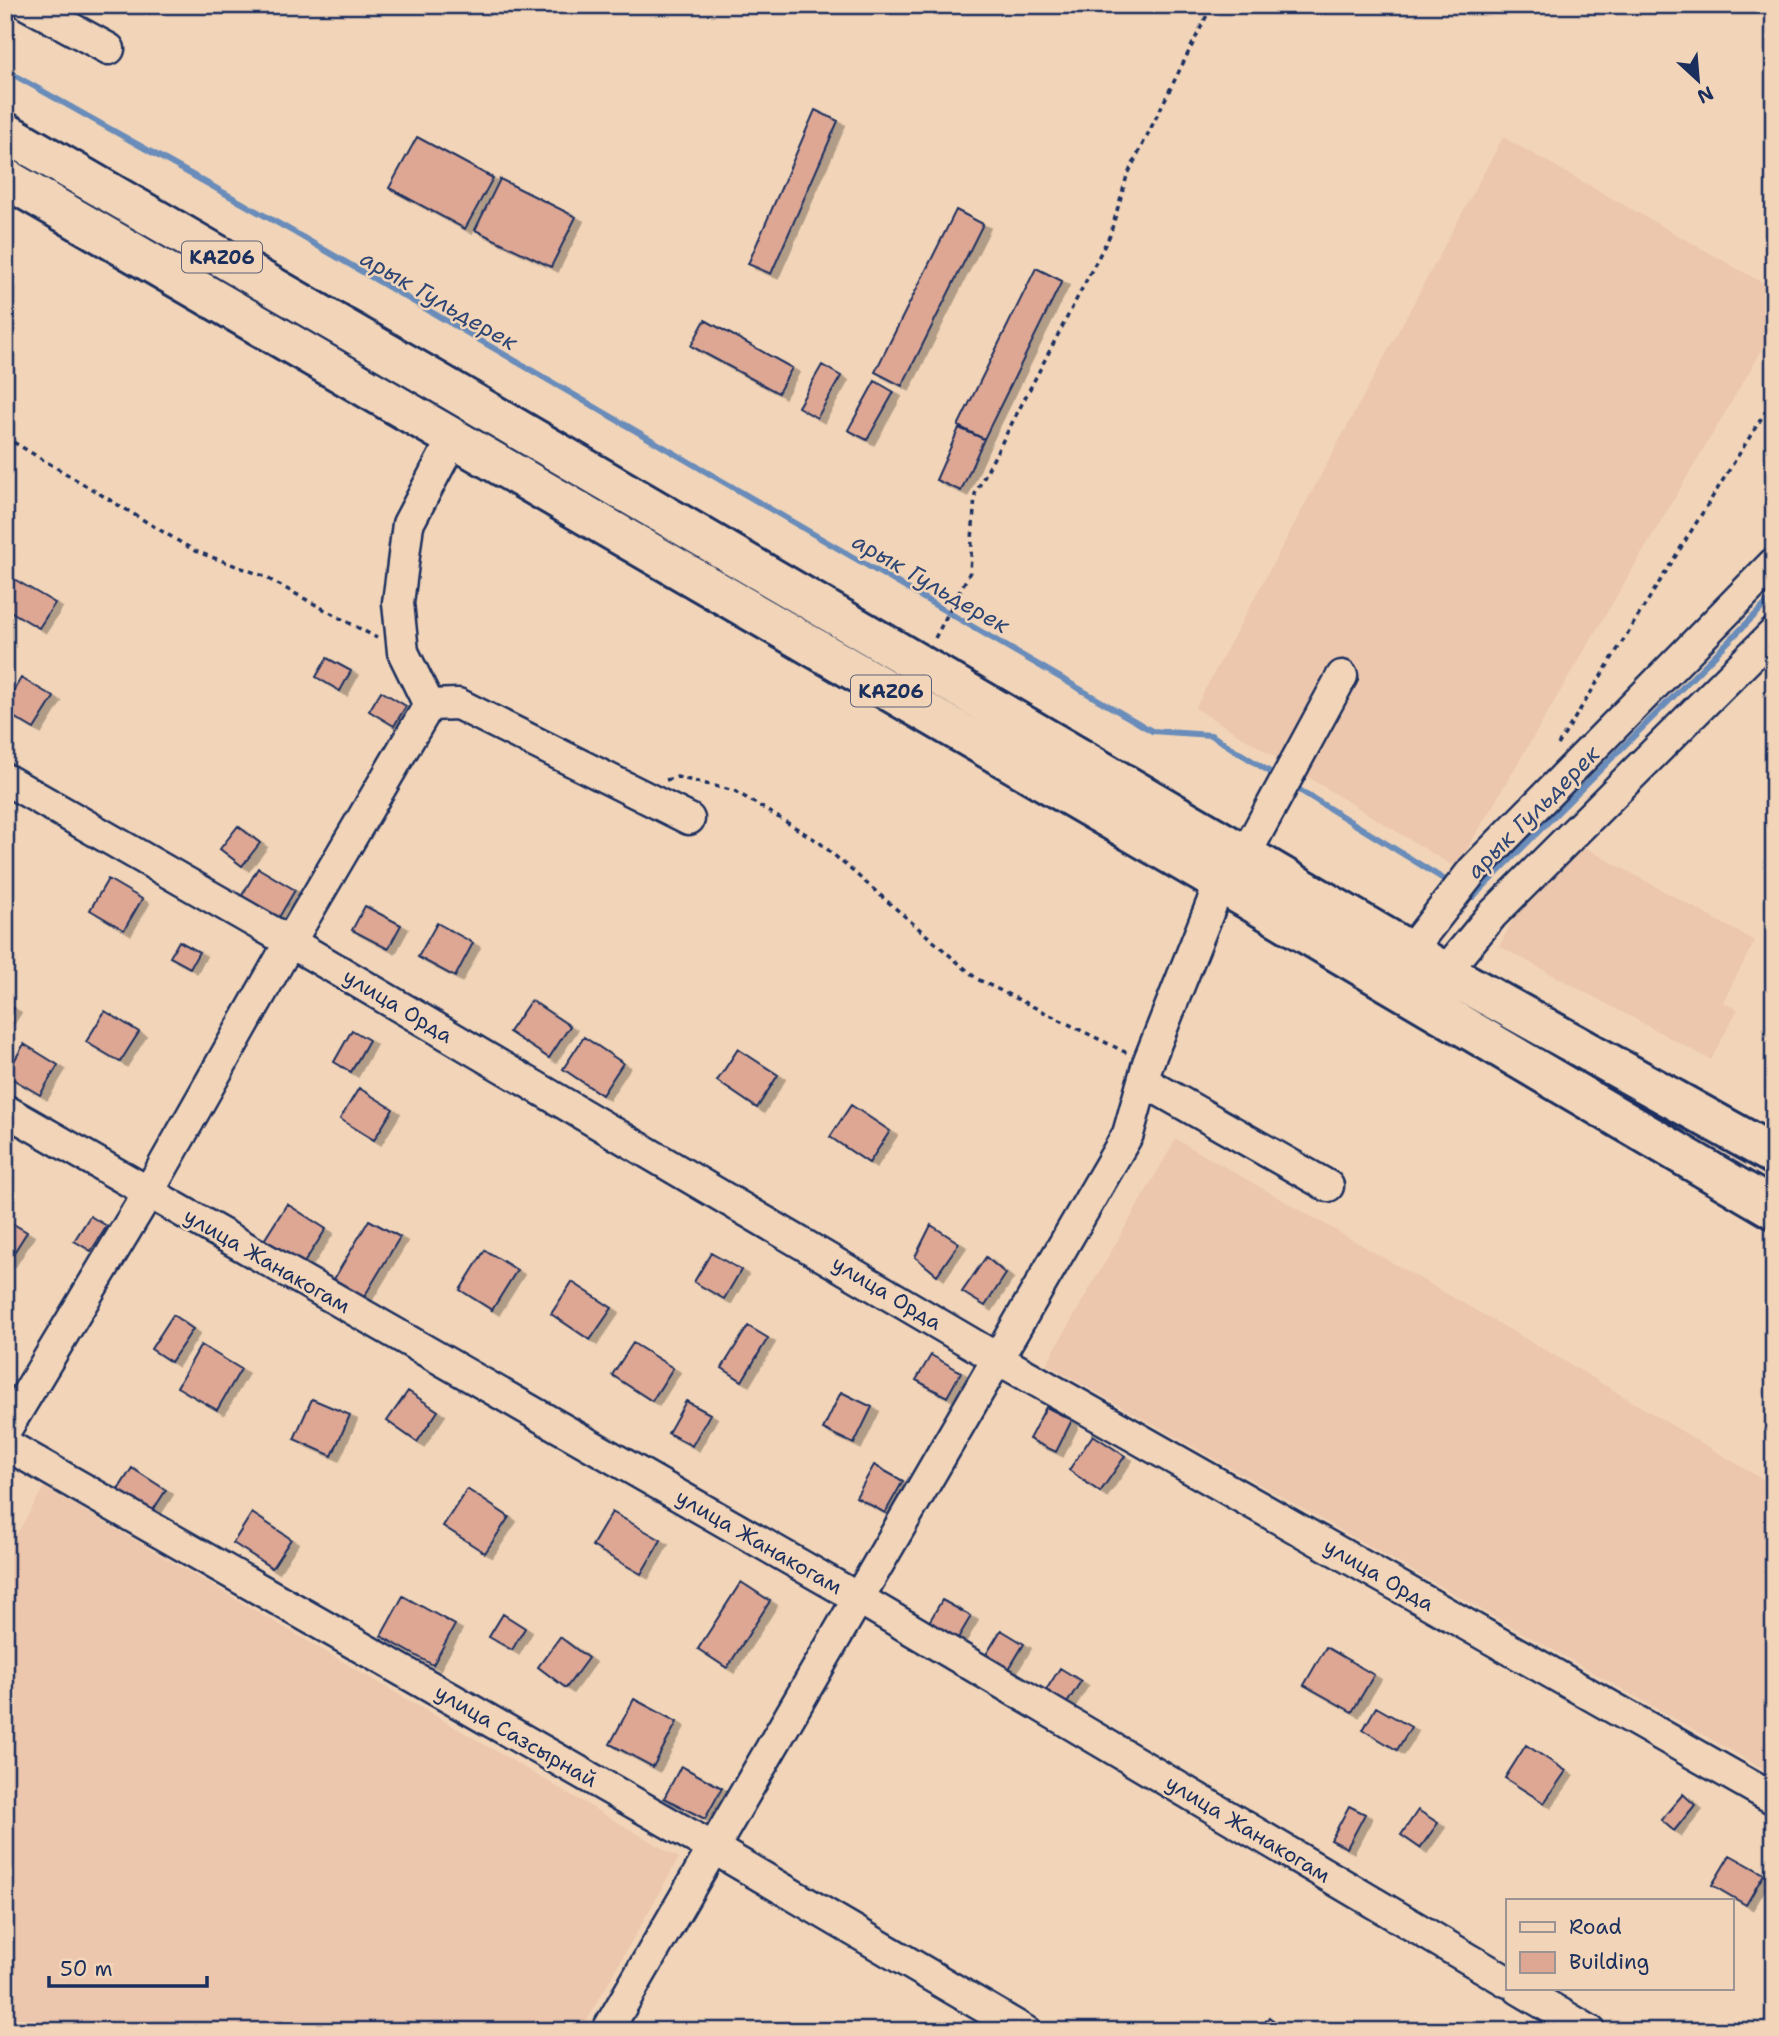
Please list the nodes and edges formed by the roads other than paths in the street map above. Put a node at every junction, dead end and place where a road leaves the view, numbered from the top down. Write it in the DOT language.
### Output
graph roads {
  1 [pos="28,5"];
  2 [pos="108,49"];
  3 [pos="5,132"];
  4 [pos="5,178"];
  5 [pos="439,383"];
  6 [pos="419,417"];
  7 [pos="454,438"];
  8 [pos="1774,563"];
  9 [pos="1774,633"];
  10 [pos="1342,676"];
  11 [pos="429,705"];
  12 [pos="5,779"];
  13 [pos="689,819"];
  14 [pos="1245,855"];
  15 [pos="1220,883"];
  16 [pos="290,942"];
  17 [pos="1410,951"];
  18 [pos="1445,972"];
  19 [pos="1145,1072"];
  20 [pos="5,1110"];
  21 [pos="1774,1155"];
  22 [pos="1328,1186"];
  23 [pos="148,1193"];
  24 [pos="1774,1209"];
  25 [pos="998,1359"];
  26 [pos="5,1431"];
  27 [pos="5,1444"];
  28 [pos="858,1599"];
  29 [pos="1774,1799"];
  30 [pos="713,1848"];
  31 [pos="1506,1981"];
  32 [pos="1521,1990"];
  33 [pos="607,2031"];
  34 [pos="1025,2031"];
  35 [pos="1590,2031"];
  1 -- 2 [label="street"];
  3 -- 5 [label="highway, KАZ06"];
  4 -- 6 [label="highway, KАZ06"];
  5 -- 6 [label="highway"];
  5 -- 14 [label="highway, KАZ06"];
  6 -- 7 [label="highway, KАZ06"];
  7 -- 11 [label="street"];
  7 -- 15 [label="highway, KАZ06"];
  8 -- 17 [label="street"];
  9 -- 18 [label="street"];
  10 -- 14 [label="street"];
  11 -- 13 [label="street"];
  11 -- 16 [label="street"];
  12 -- 16 [label="street, улица Орда"];
  14 -- 17 [label="highway, KАZ06"];
  15 -- 19 [label="street"];
  15 -- 24 [label="highway, KАZ06"];
  16 -- 23 [label="street"];
  16 -- 25 [label="street, улица Орда"];
  17 -- 18 [label="highway, KАZ06"];
  18 -- 21 [label="highway, KАZ06"];
  19 -- 22 [label="street"];
  19 -- 25 [label="street"];
  20 -- 23 [label="street, улица Жанакогам"];
  23 -- 26 [label="street"];
  23 -- 28 [label="street, улица Жанакогам"];
  25 -- 28 [label="street"];
  25 -- 29 [label="street, улица Орда"];
  27 -- 30 [label="street, улица Сазсырнай"];
  28 -- 30 [label="street"];
  28 -- 31 [label="street, улица Жанакогам"];
  30 -- 33 [label="street"];
  30 -- 34 [label="street, улица Сазсырнай"];
  32 -- 35 [label="street"];
}
